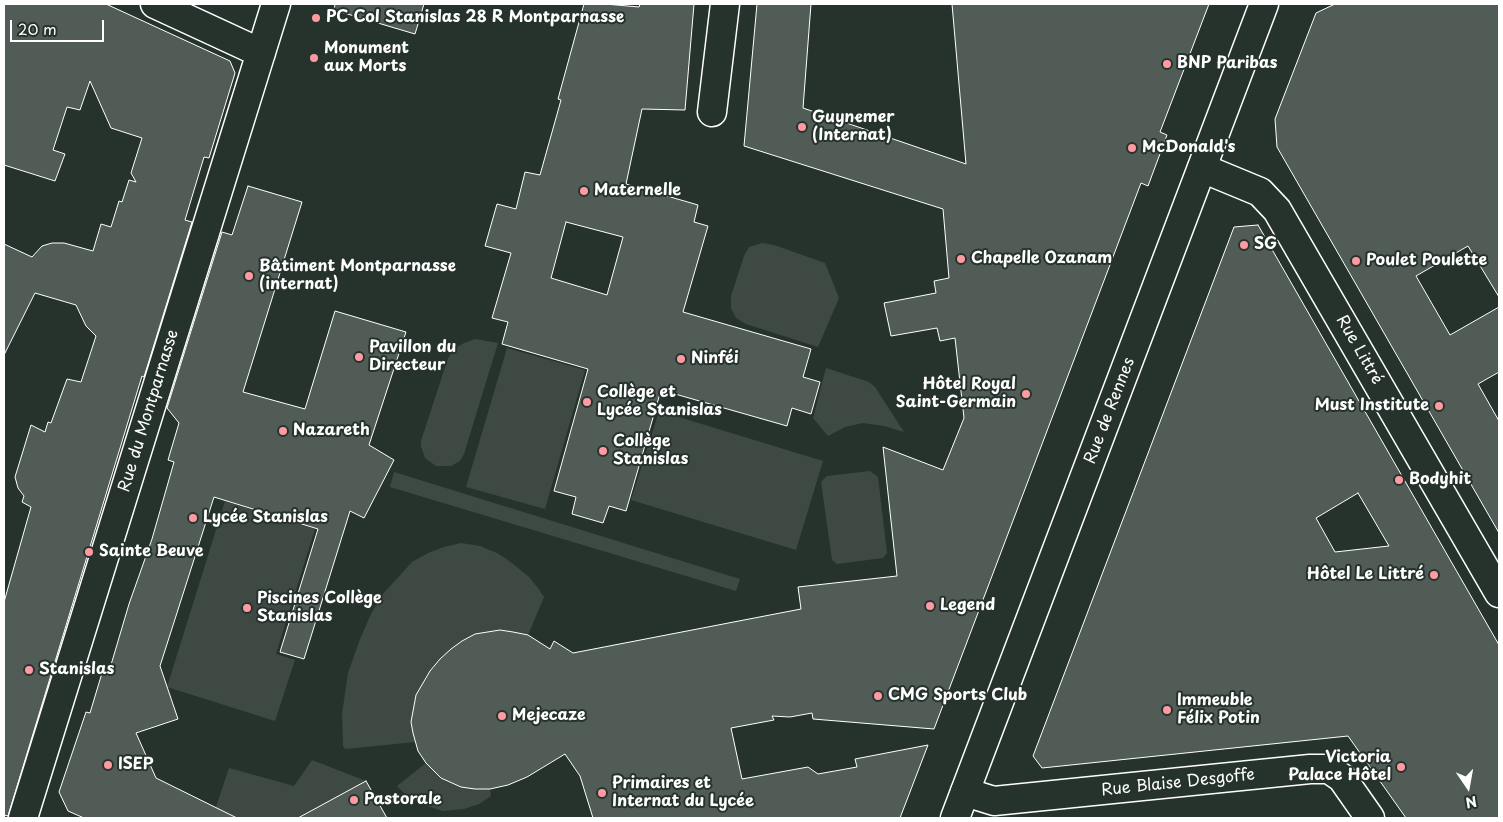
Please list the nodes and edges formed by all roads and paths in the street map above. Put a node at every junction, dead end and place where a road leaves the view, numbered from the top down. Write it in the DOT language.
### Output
graph roads {
  1 [pos="155,4"];
  2 [pos="276,4"];
  3 [pos="725,4"];
  4 [pos="1264,4"];
  5 [pos="261,53"];
  6 [pos="712,112"];
  7 [pos="1202,168"];
  8 [pos="1499,593"];
  9 [pos="965,792"];
  10 [pos="4,814"];
  11 [pos="11,818"];
  12 [pos="23,818"];
  13 [pos="955,818"];
  14 [pos="1370,818"];
  1 -- 5 [label="street"];
  2 -- 5 [label="street, Rue du Montparnasse"];
  3 -- 6 [label="street"];
  4 -- 7 [label="street, Rue de Rennes"];
  5 -- 12 [label="street, Rue du Montparnasse"];
  7 -- 8 [label="street, Rue Littré"];
  7 -- 9 [label="street, Rue de Rennes"];
  9 -- 13 [label="street, Rue de Rennes"];
  9 -- 14 [label="street, Rue Blaise Desgoffe"];
  10 -- 11 [label="street"];
}
